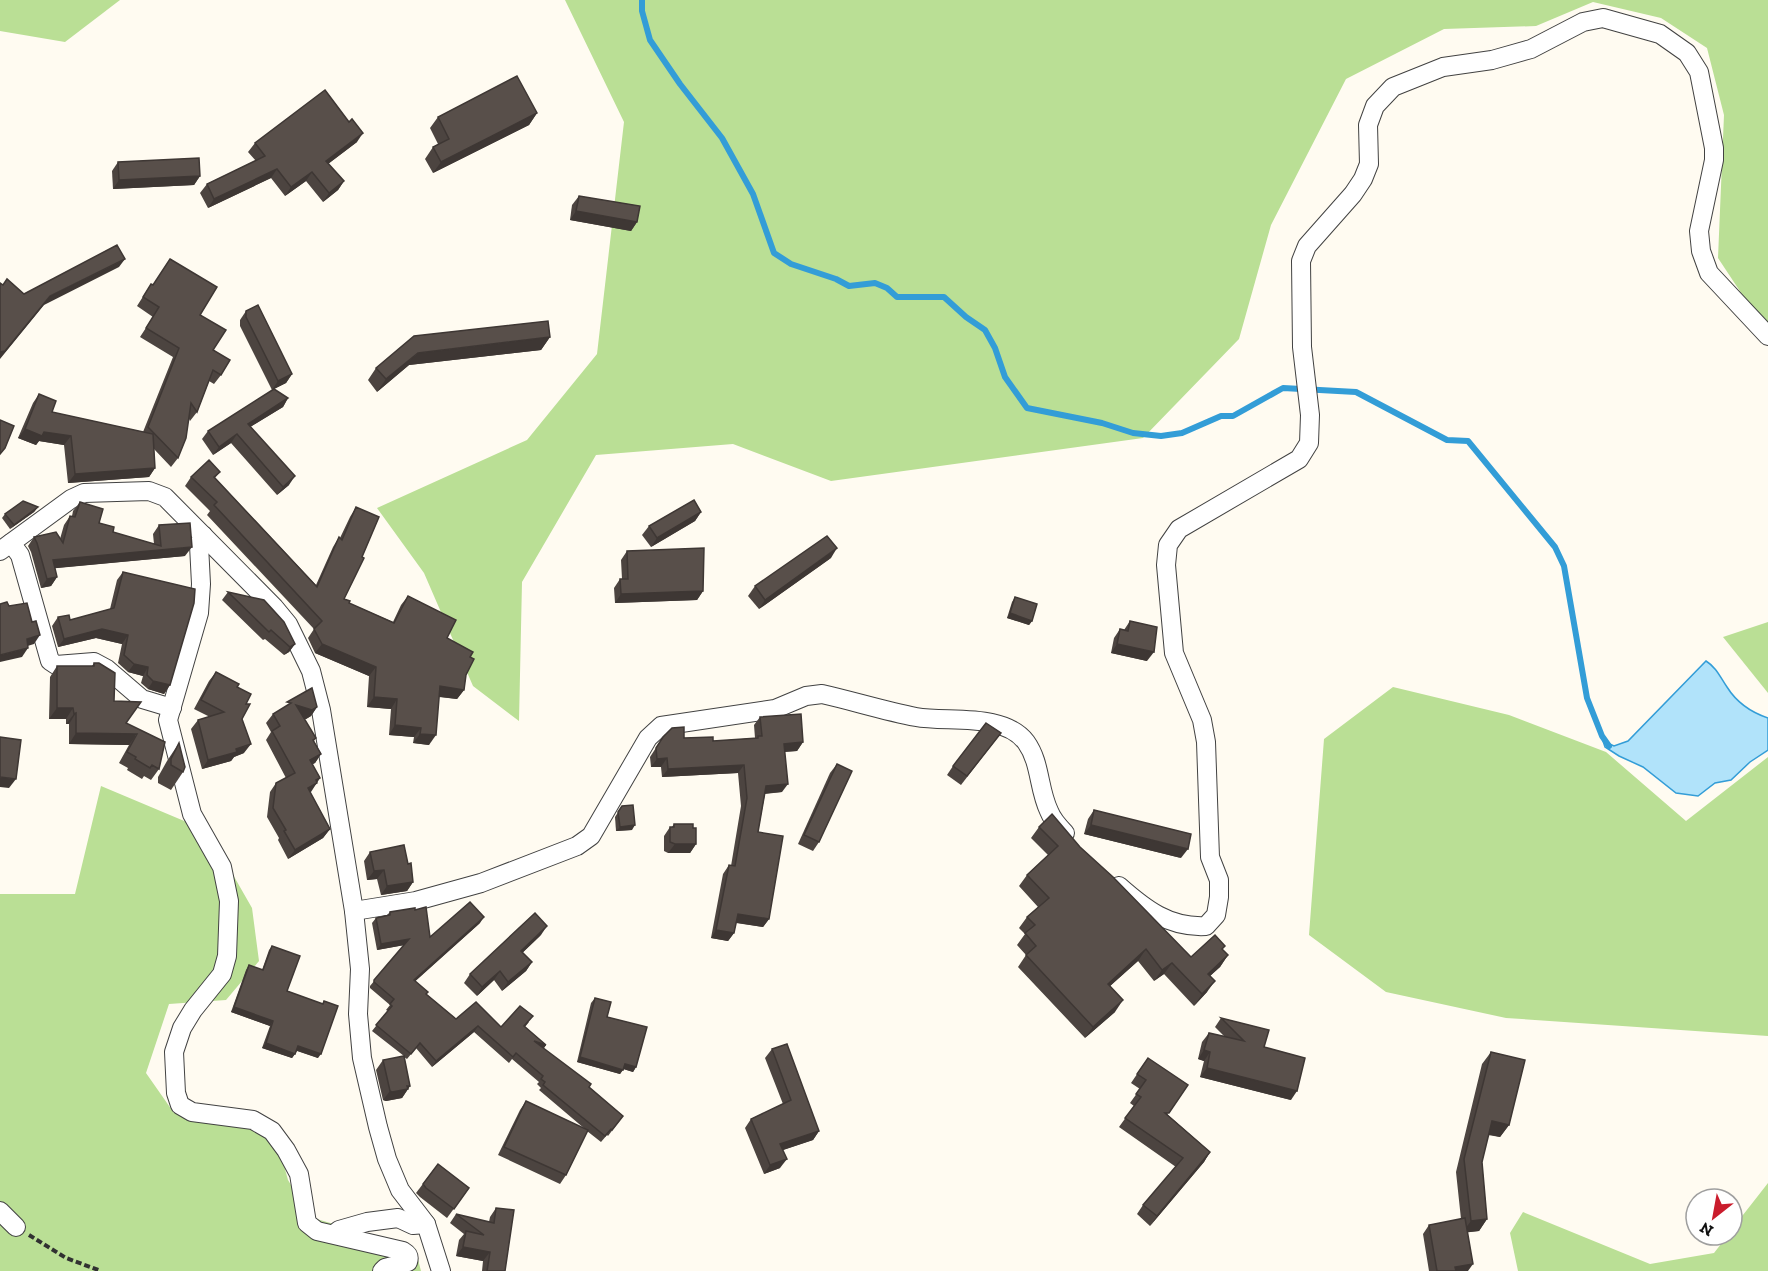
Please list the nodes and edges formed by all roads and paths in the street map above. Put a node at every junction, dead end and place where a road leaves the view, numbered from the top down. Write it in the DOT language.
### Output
graph roads {
  1 [pos="1768,336"];
  2 [pos="203,535"];
  3 [pos="5,547"];
  4 [pos="172,708"];
  5 [pos="1074,844"];
  6 [pos="1104,872"];
  7 [pos="354,911"];
  8 [pos="0,1210"];
  9 [pos="426,1224"];
  10 [pos="16,1227"];
  11 [pos="334,1234"];
  12 [pos="101,1271"];
  13 [pos="382,1271"];
  14 [pos="441,1271"];
  1 -- 6 [label="street"];
  2 -- 3 [label="street"];
  2 -- 4 [label="street"];
  2 -- 7 [label="street"];
  3 -- 4 [label="street"];
  4 -- 11 [label="street"];
  5 -- 7 [label="street"];
  7 -- 9 [label="street"];
  8 -- 10 [label="street"];
  9 -- 11 [label="street"];
  9 -- 14 [label="street"];
  10 -- 12 [label="path"];
  11 -- 13 [label="street"];
}
